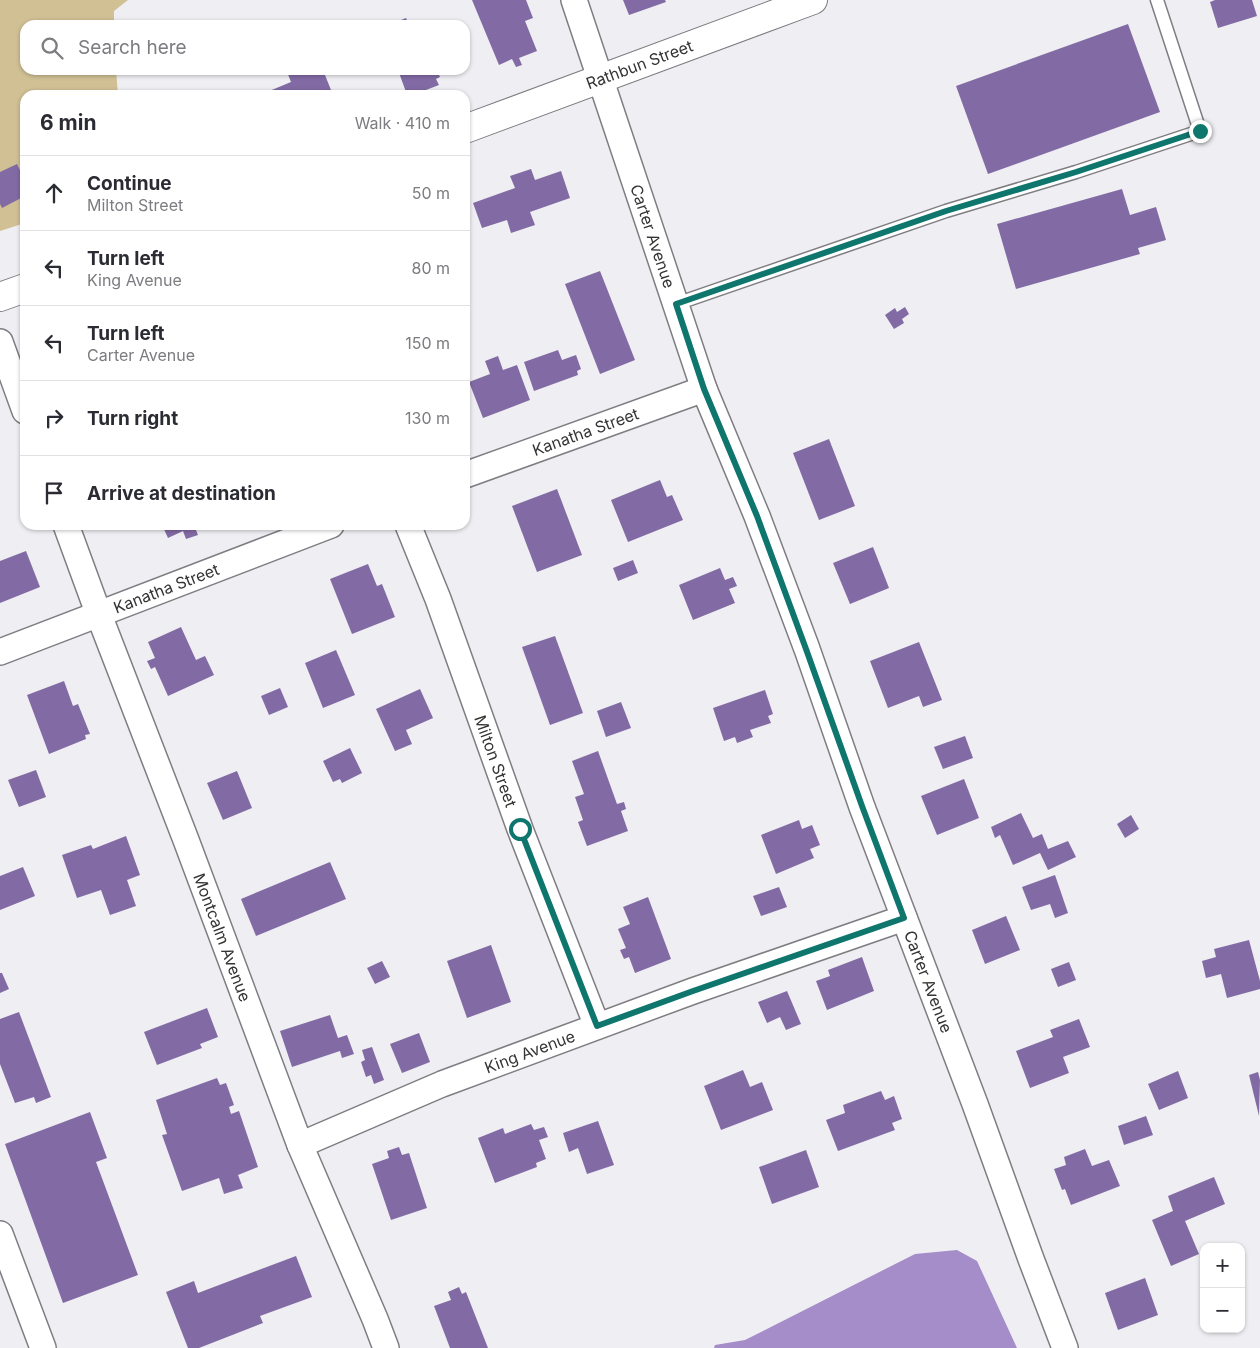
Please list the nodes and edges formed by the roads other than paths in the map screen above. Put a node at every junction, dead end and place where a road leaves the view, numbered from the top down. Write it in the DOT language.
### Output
graph roads {
  1 [pos="574,0"];
  2 [pos="813,0"];
  3 [pos="1157,0"];
  4 [pos="601,79"];
  5 [pos="470,127"];
  6 [pos="20,290"];
  7 [pos="0,298"];
  8 [pos="676,304"];
  9 [pos="0,342"];
  10 [pos="704,389"];
  11 [pos="20,397"];
  12 [pos="470,473"];
  13 [pos="68,530"];
  14 [pos="318,530"];
  15 [pos="410,530"];
  16 [pos="99,615"];
  17 [pos="0,652"];
  18 [pos="904,918"];
  19 [pos="597,1026"];
  20 [pos="300,1145"];
  21 [pos="0,1234"];
  22 [pos="43,1348"];
  23 [pos="386,1348"];
  24 [pos="1065,1348"];
  1 -- 4 [label="street, Carter Avenue"];
  2 -- 4 [label="street, Rathbun Street"];
  3 -- 8 [label="lane"];
  4 -- 5 [label="street, Rathbun Street"];
  4 -- 8 [label="street, Carter Avenue"];
  6 -- 7 [label="street"];
  8 -- 10 [label="street, Carter Avenue"];
  9 -- 11 [label="street"];
  10 -- 12 [label="street, Kanatha Street"];
  10 -- 18 [label="street, Carter Avenue"];
  13 -- 16 [label="street, Montcalm Avenue"];
  14 -- 16 [label="street, Kanatha Street"];
  15 -- 19 [label="street, Milton Street"];
  16 -- 17 [label="street, Kanatha Street"];
  16 -- 20 [label="street, Montcalm Avenue"];
  18 -- 19 [label="street, King Avenue"];
  18 -- 24 [label="street, Carter Avenue"];
  19 -- 20 [label="street, King Avenue"];
  20 -- 23 [label="street, Montcalm Avenue"];
  21 -- 22 [label="street"];
}
